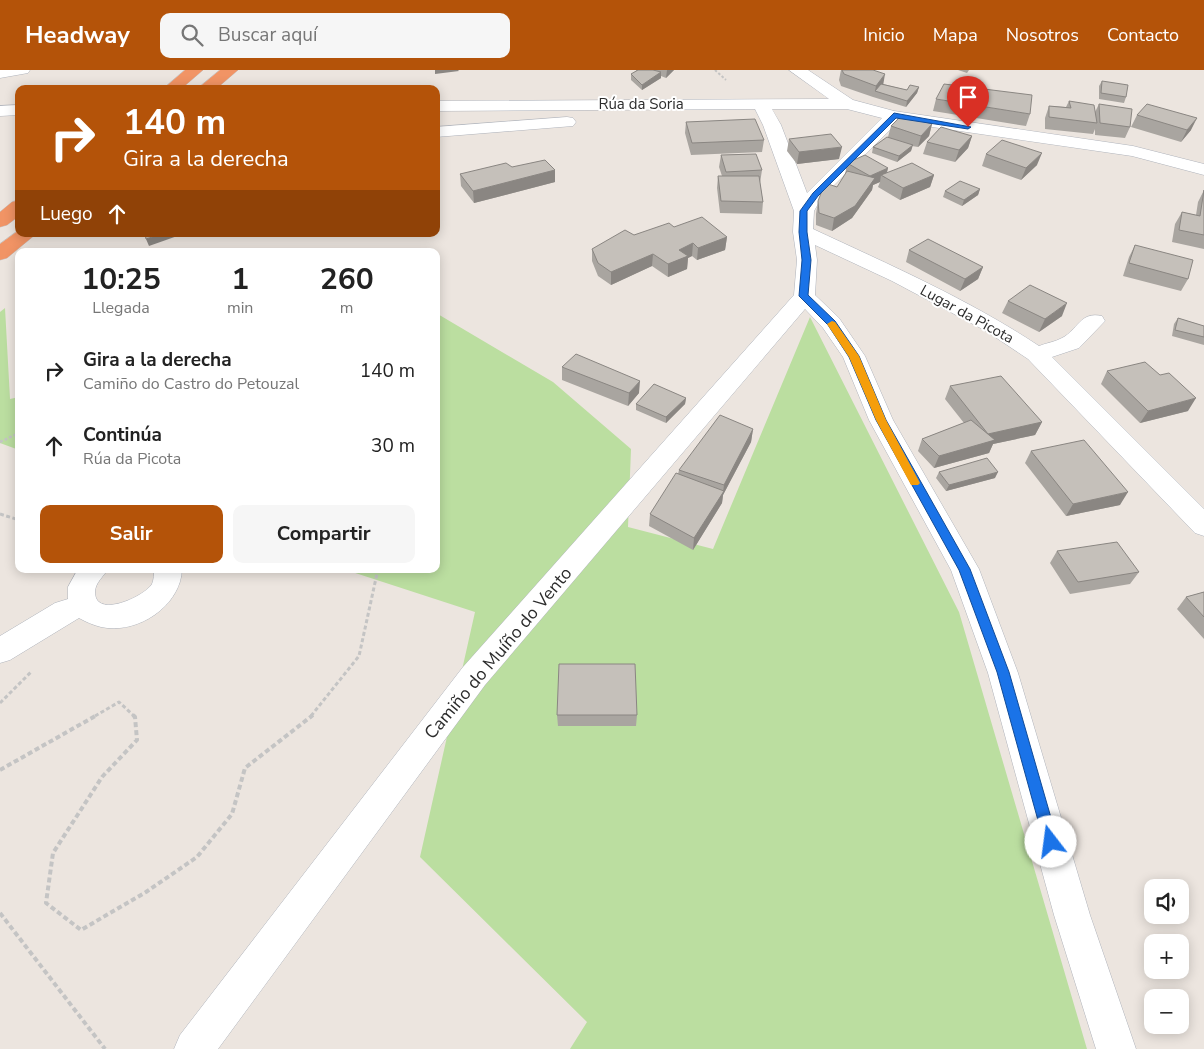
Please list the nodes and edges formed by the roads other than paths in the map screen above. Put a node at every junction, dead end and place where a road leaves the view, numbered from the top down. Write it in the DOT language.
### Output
graph roads {
  1 [pos="22,70"];
  2 [pos="195,70"];
  3 [pos="230,70"];
  4 [pos="797,70"];
  5 [pos="0,74"];
  6 [pos="175,85"];
  7 [pos="210,85"];
  8 [pos="664,104"];
  9 [pos="760,104"];
  10 [pos="847,104"];
  11 [pos="440,106"];
  12 [pos="15,110"];
  13 [pos="0,111"];
  14 [pos="894,116"];
  15 [pos="440,132"];
  16 [pos="1204,170"];
  17 [pos="15,209"];
  18 [pos="0,220"];
  19 [pos="803,222"];
  20 [pos="22,237"];
  21 [pos="0,254"];
  22 [pos="804,296"];
  23 [pos="1094,321"];
  24 [pos="1036,354"];
  25 [pos="1204,526"];
  26 [pos="91,573"];
  27 [pos="169,573"];
  28 [pos="84,605"];
  29 [pos="0,651"];
  30 [pos="194,1049"];
  31 [pos="1116,1049"];
  1 -- 5 [label="street"];
  2 -- 6 [label="highway"];
  3 -- 7 [label="highway"];
  4 -- 10 [label="street"];
  8 -- 9 [label="street, Rúa da Soria"];
  8 -- 11 [label="street, Rúa da Soria"];
  8 -- 15 [label="street"];
  9 -- 10 [label="street, Rúa da Soria"];
  9 -- 19 [label="street"];
  10 -- 14 [label="street"];
  12 -- 13 [label="street"];
  14 -- 16 [label="street"];
  14 -- 19 [label="street"];
  17 -- 18 [label="highway"];
  19 -- 22 [label="street"];
  19 -- 24 [label="street, Lugar da Picota"];
  20 -- 21 [label="highway"];
  22 -- 30 [label="street, Camiño do Muíño do Vento"];
  22 -- 31 [label="street"];
  23 -- 24 [label="street"];
  24 -- 25 [label="street, Lugar da Picota"];
  26 -- 28 [label="street"];
  27 -- 28 [label="street"];
  28 -- 29 [label="street"];
}
